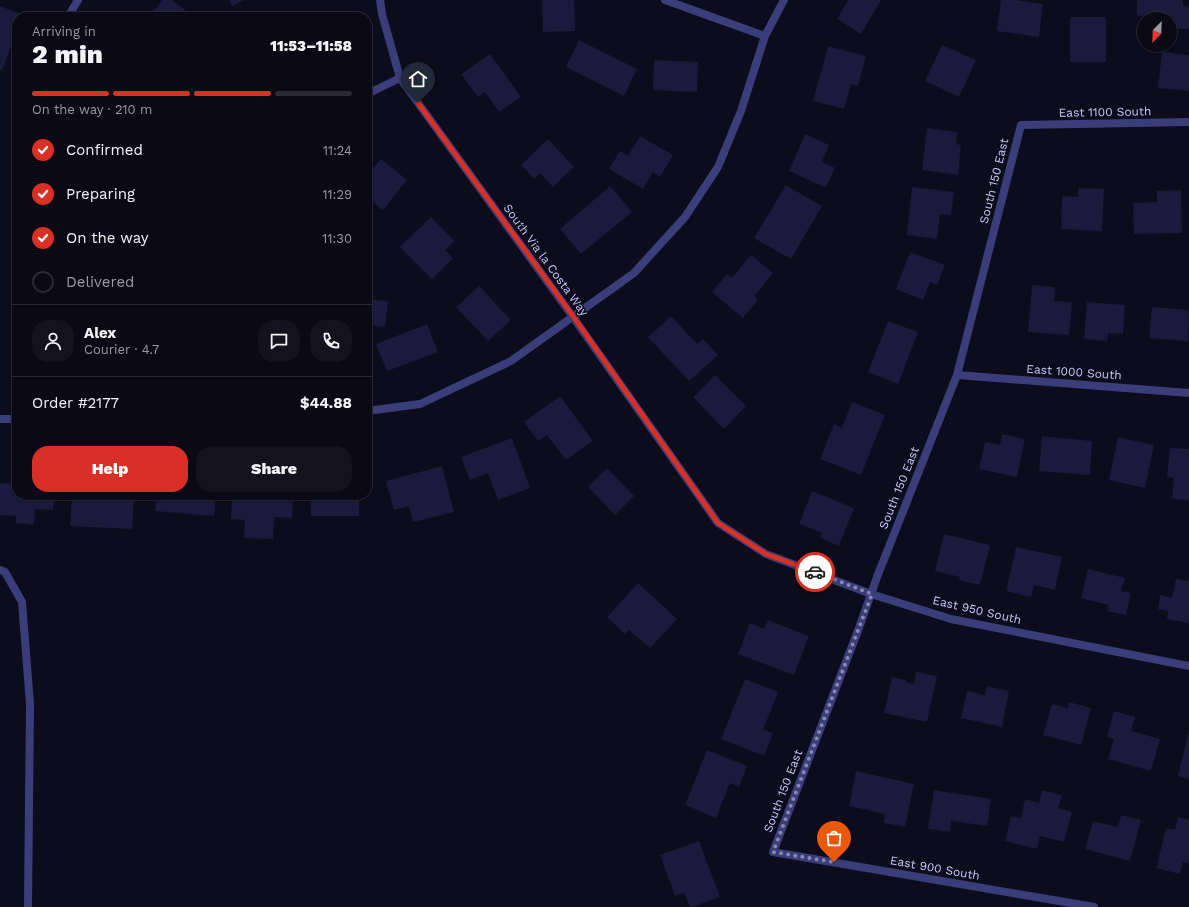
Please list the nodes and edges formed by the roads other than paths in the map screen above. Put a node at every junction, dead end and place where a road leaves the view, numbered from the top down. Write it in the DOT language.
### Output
graph roads {
  1 [pos="78,0"];
  2 [pos="380,0"];
  3 [pos="665,0"];
  4 [pos="784,0"];
  5 [pos="71,12"];
  6 [pos="765,36"];
  7 [pos="400,78"];
  8 [pos="372,92"];
  9 [pos="1189,122"];
  10 [pos="1021,125"];
  11 [pos="573,316"];
  12 [pos="958,375"];
  13 [pos="1189,393"];
  14 [pos="372,410"];
  15 [pos="0,419"];
  16 [pos="12,419"];
  17 [pos="718,523"];
  18 [pos="0,570"];
  19 [pos="872,594"];
  20 [pos="1189,666"];
  21 [pos="773,852"];
  22 [pos="28,907"];
  23 [pos="1094,907"];
  1 -- 5 [label="street"];
  2 -- 7 [label="street, South Via la Costa Way"];
  3 -- 6 [label="street"];
  4 -- 6 [label="street"];
  6 -- 11 [label="street"];
  7 -- 8 [label="street"];
  7 -- 11 [label="street, South Via la Costa Way"];
  9 -- 10 [label="street, East 1100 South"];
  10 -- 12 [label="street, South 150 East"];
  11 -- 14 [label="street"];
  11 -- 17 [label="street, South Via la Costa Way"];
  12 -- 13 [label="street, East 1000 South"];
  12 -- 19 [label="street, South 150 East"];
  15 -- 16 [label="street"];
  17 -- 19 [label="street, East 950 South"];
  18 -- 22 [label="street"];
  19 -- 20 [label="street, East 950 South"];
  19 -- 21 [label="street, South 150 East"];
  21 -- 23 [label="street, East 900 South"];
}
